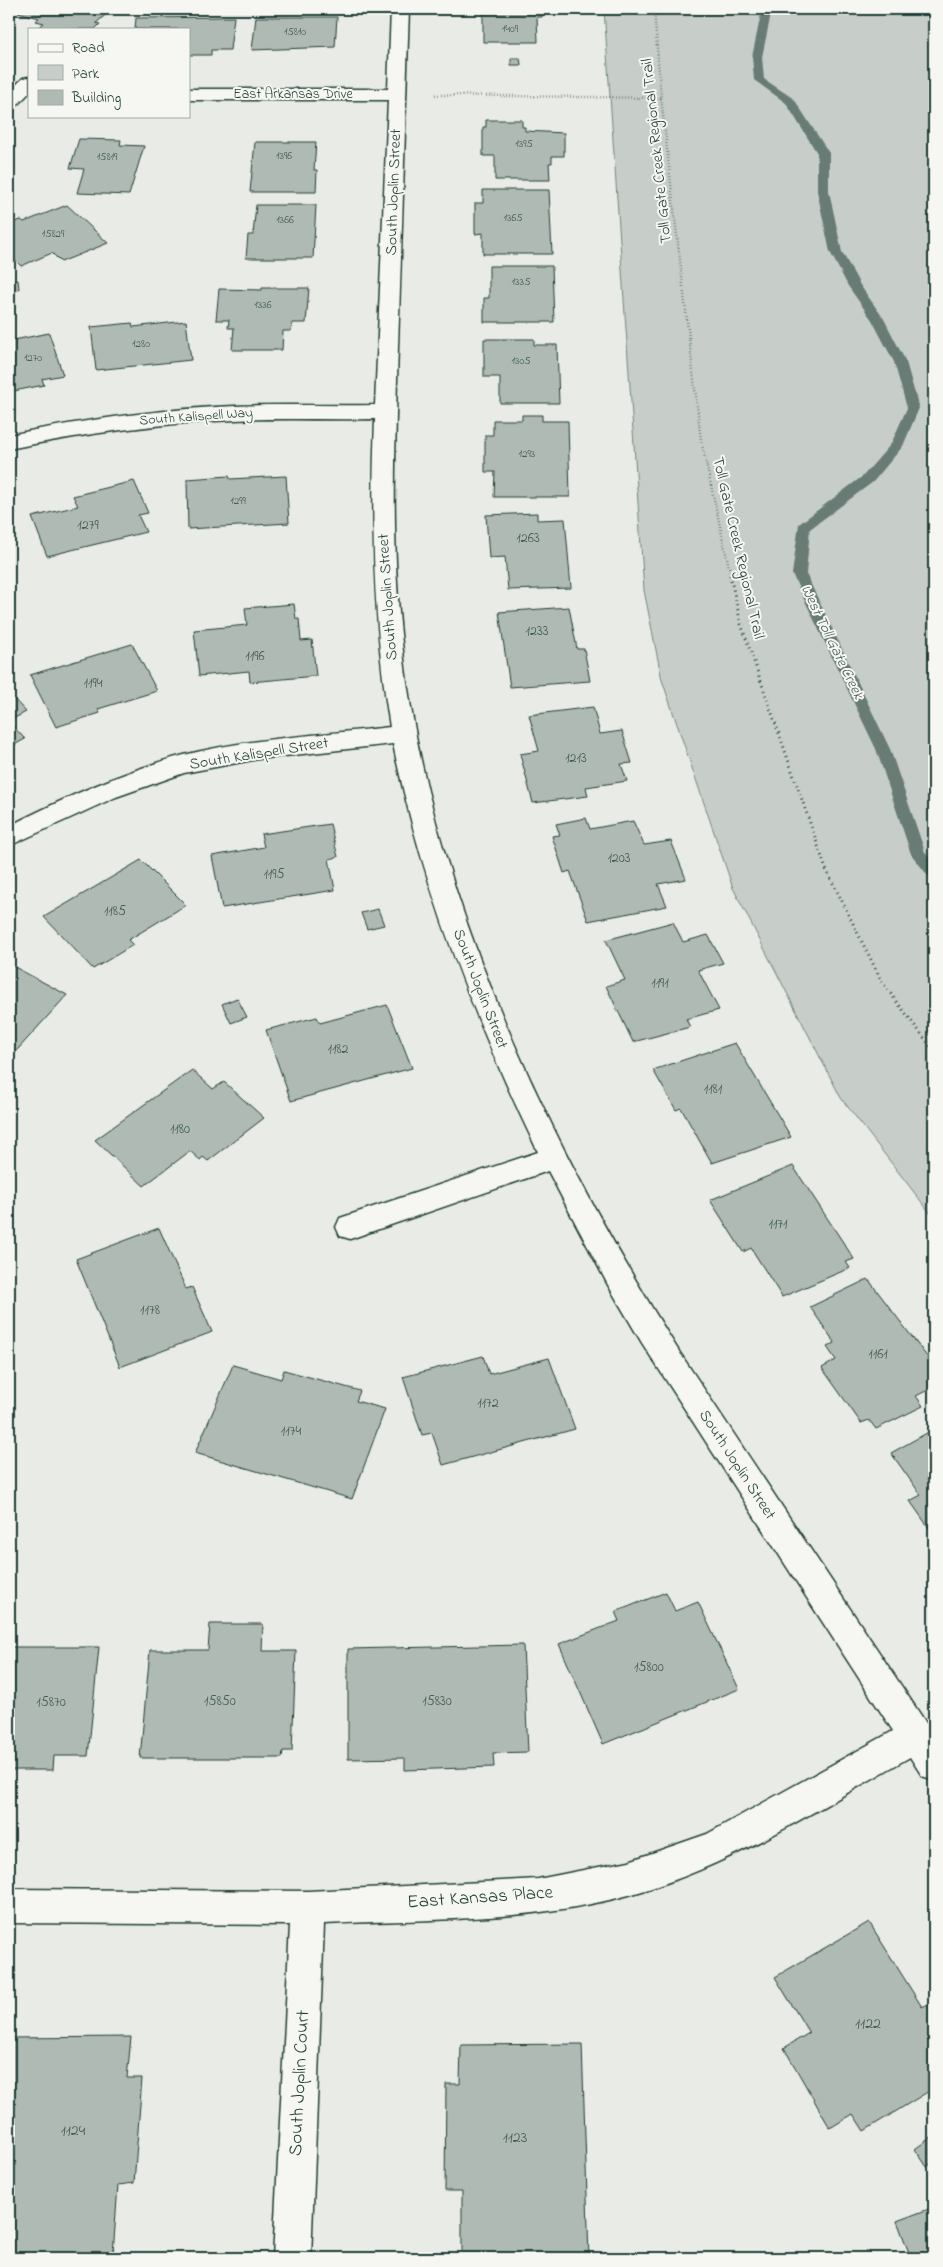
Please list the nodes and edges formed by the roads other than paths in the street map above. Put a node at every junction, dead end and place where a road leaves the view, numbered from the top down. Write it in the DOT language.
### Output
graph roads {
  1 [pos="400,9"];
  2 [pos="9,75"];
  3 [pos="28,82"];
  4 [pos="28,83"];
  5 [pos="190,94"];
  6 [pos="397,94"];
  7 [pos="9,102"];
  8 [pos="386,412"];
  9 [pos="9,442"];
  10 [pos="403,734"];
  11 [pos="9,837"];
  12 [pos="553,1158"];
  13 [pos="350,1226"];
  14 [pos="916,1736"];
  15 [pos="934,1764"];
  16 [pos="9,1906"];
  17 [pos="308,1908"];
  18 [pos="292,2258"];
  1 -- 6 [label="street, South Joplin Street"];
  2 -- 3 [label="street"];
  4 -- 7 [label="street"];
  5 -- 6 [label="street, East Arkansas Drive"];
  6 -- 8 [label="street, South Joplin Street"];
  8 -- 9 [label="street, South Kalispell Way"];
  8 -- 10 [label="street, South Joplin Street"];
  10 -- 11 [label="street, South Kalispell Street"];
  10 -- 12 [label="street, South Joplin Street"];
  12 -- 13 [label="street"];
  12 -- 14 [label="street, South Joplin Street"];
  14 -- 15 [label="street, South Joplin Street"];
  14 -- 17 [label="street, East Kansas Place"];
  16 -- 17 [label="street, East Kansas Place"];
  17 -- 18 [label="street, South Joplin Court"];
}
